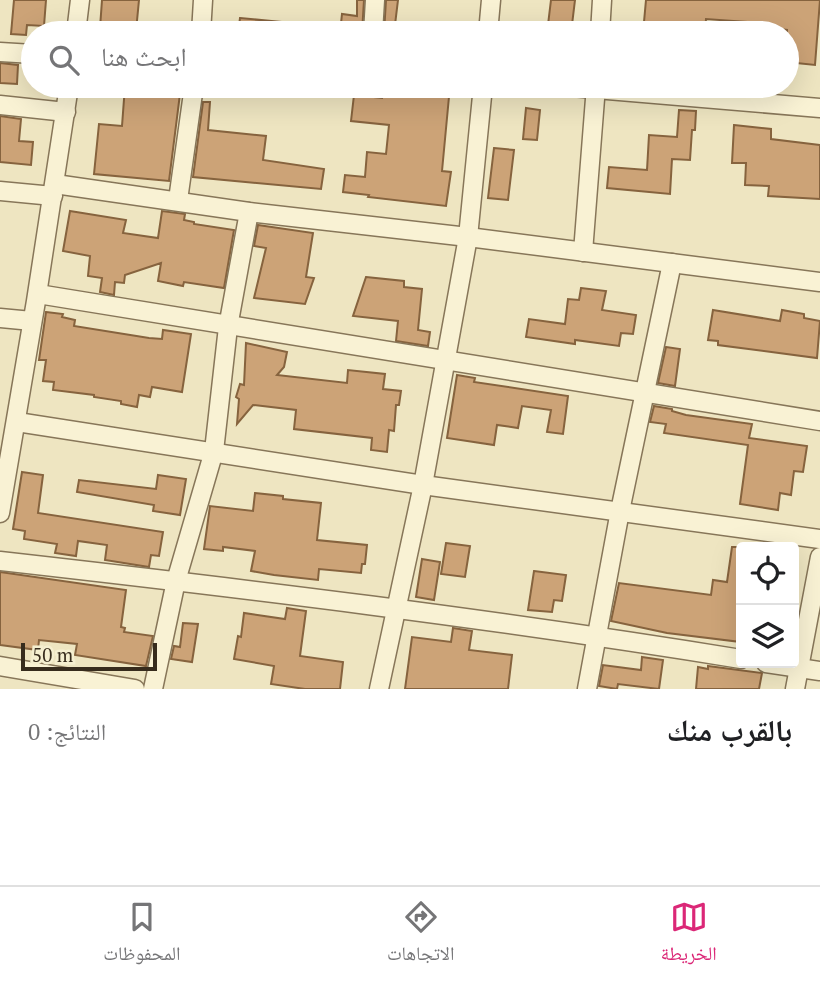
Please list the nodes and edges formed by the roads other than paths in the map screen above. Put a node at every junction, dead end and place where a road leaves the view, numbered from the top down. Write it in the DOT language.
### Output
graph roads {
  1 [pos="80,0"];
  2 [pos="203,0"];
  3 [pos="375,0"];
  4 [pos="491,0"];
  5 [pos="602,0"];
  6 [pos="77,21"];
  7 [pos="202,21"];
  8 [pos="374,21"];
  9 [pos="489,21"];
  10 [pos="601,21"];
  11 [pos="0,52"];
  12 [pos="21,53"];
  13 [pos="68,98"];
  14 [pos="192,98"];
  15 [pos="482,98"];
  16 [pos="595,98"];
  17 [pos="713,98"];
  18 [pos="0,104"];
  19 [pos="820,108"];
  20 [pos="66,112"];
  21 [pos="54,190"];
  22 [pos="0,191"];
  23 [pos="178,200"];
  24 [pos="249,212"];
  25 [pos="468,237"];
  26 [pos="583,251"];
  27 [pos="672,263"];
  28 [pos="820,282"];
  29 [pos="37,294"];
  30 [pos="0,318"];
  31 [pos="32,321"];
  32 [pos="228,327"];
  33 [pos="446,359"];
  34 [pos="646,392"];
  35 [pos="820,421"];
  36 [pos="17,422"];
  37 [pos="214,452"];
  38 [pos="424,485"];
  39 [pos="620,512"];
  40 [pos="0,513"];
  41 [pos="820,539"];
  42 [pos="820,557"];
  43 [pos="0,561"];
  44 [pos="176,581"];
  45 [pos="398,609"];
  46 [pos="596,635"];
  47 [pos="736,658"];
  48 [pos="0,666"];
  49 [pos="799,668"];
  50 [pos="820,671"];
  51 [pos="135,689"];
  52 [pos="153,689"];
  53 [pos="379,689"];
  54 [pos="587,689"];
  55 [pos="795,689"];
  1 -- 6 [label="street"];
  2 -- 7 [label="street"];
  3 -- 8 [label="street"];
  4 -- 9 [label="street"];
  5 -- 10 [label="street"];
  11 -- 12 [label="street"];
  13 -- 20 [label="street"];
  14 -- 23 [label="street"];
  15 -- 25 [label="street"];
  16 -- 26 [label="street"];
  17 -- 19 [label="street"];
  18 -- 20 [label="street"];
  20 -- 21 [label="street"];
  21 -- 22 [label="street"];
  21 -- 23 [label="street"];
  21 -- 29 [label="street"];
  23 -- 24 [label="street"];
  24 -- 25 [label="street"];
  24 -- 32 [label="street"];
  25 -- 26 [label="street"];
  25 -- 33 [label="street"];
  26 -- 27 [label="street"];
  27 -- 28 [label="street"];
  27 -- 34 [label="street"];
  29 -- 31 [label="street"];
  29 -- 32 [label="street"];
  30 -- 31 [label="street"];
  31 -- 36 [label="street"];
  32 -- 33 [label="street"];
  32 -- 37 [label="street"];
  33 -- 34 [label="street"];
  33 -- 38 [label="street"];
  34 -- 35 [label="street"];
  34 -- 39 [label="street"];
  36 -- 37 [label="street"];
  36 -- 40 [label="street"];
  37 -- 38 [label="street"];
  37 -- 44 [label="street"];
  38 -- 39 [label="street"];
  38 -- 45 [label="street"];
  39 -- 41 [label="street"];
  39 -- 46 [label="street"];
  42 -- 49 [label="street"];
  43 -- 44 [label="street"];
  44 -- 45 [label="street"];
  44 -- 52 [label="street"];
  45 -- 46 [label="street"];
  45 -- 53 [label="street"];
  46 -- 47 [label="street"];
  46 -- 54 [label="street"];
  48 -- 51 [label="street"];
  49 -- 50 [label="street"];
  49 -- 55 [label="street"];
}
